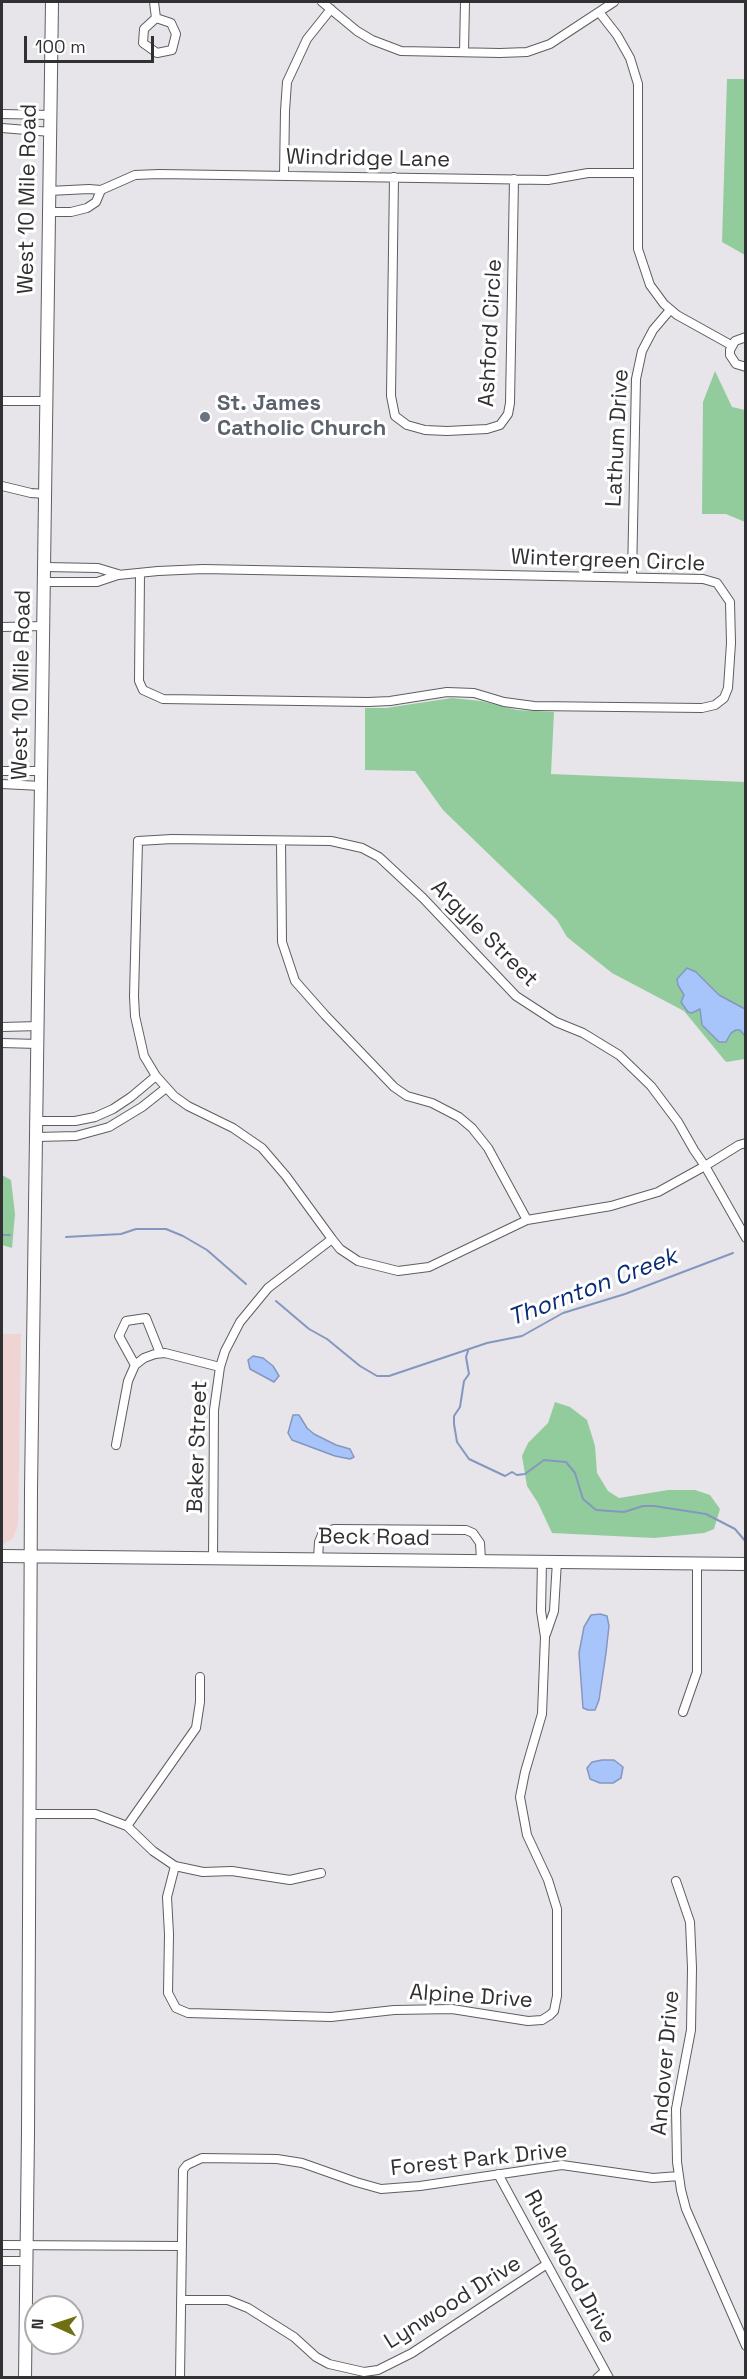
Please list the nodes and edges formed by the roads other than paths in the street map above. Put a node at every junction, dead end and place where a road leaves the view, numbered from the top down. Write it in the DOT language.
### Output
graph roads {
  1 [pos="52,2"];
  2 [pos="153,2"];
  3 [pos="322,2"];
  4 [pos="465,2"];
  5 [pos="614,2"];
  6 [pos="331,9"];
  7 [pos="599,12"];
  8 [pos="156,18"];
  9 [pos="464,52"];
  10 [pos="2,114"];
  11 [pos="51,115"];
  12 [pos="2,128"];
  13 [pos="51,132"];
  14 [pos="638,173"];
  15 [pos="284,176"];
  16 [pos="394,177"];
  17 [pos="514,179"];
  18 [pos="101,190"];
  19 [pos="49,191"];
  20 [pos="49,212"];
  21 [pos="670,309"];
  22 [pos="746,337"];
  23 [pos="731,345"];
  24 [pos="746,368"];
  25 [pos="2,401"];
  26 [pos="46,401"];
  27 [pos="2,486"];
  28 [pos="45,494"];
  29 [pos="45,567"];
  30 [pos="140,573"];
  31 [pos="118,575"];
  32 [pos="632,577"];
  33 [pos="45,582"];
  34 [pos="44,626"];
  35 [pos="2,627"];
  36 [pos="2,771"];
  37 [pos="41,771"];
  38 [pos="2,784"];
  39 [pos="41,786"];
  40 [pos="281,841"];
  41 [pos="39,1026"];
  42 [pos="2,1027"];
  43 [pos="2,1043"];
  44 [pos="38,1044"];
  45 [pos="156,1076"];
  46 [pos="166,1088"];
  47 [pos="95,1117"];
  48 [pos="37,1121"];
  49 [pos="99,1131"];
  50 [pos="36,1137"];
  51 [pos="746,1143"];
  52 [pos="705,1166"];
  53 [pos="527,1220"];
  54 [pos="746,1238"];
  55 [pos="332,1239"];
  56 [pos="160,1353"];
  57 [pos="135,1365"];
  58 [pos="220,1367"];
  59 [pos="116,1445"];
  60 [pos="2,1556"];
  61 [pos="32,1556"];
  62 [pos="213,1558"];
  63 [pos="318,1558"];
  64 [pos="481,1560"];
  65 [pos="542,1561"];
  66 [pos="557,1561"];
  67 [pos="697,1563"];
  68 [pos="746,1564"];
  69 [pos="545,1637"];
  70 [pos="200,1677"];
  71 [pos="683,1712"];
  72 [pos="30,1814"];
  73 [pos="127,1826"];
  74 [pos="175,1866"];
  75 [pos="321,1873"];
  76 [pos="676,1881"];
  77 [pos="498,2174"];
  78 [pos="679,2176"];
  79 [pos="2,2245"];
  80 [pos="27,2246"];
  81 [pos="181,2246"];
  82 [pos="2,2261"];
  83 [pos="26,2261"];
  84 [pos="547,2264"];
  85 [pos="181,2300"];
  86 [pos="746,2346"];
  87 [pos="607,2374"];
  88 [pos="25,2378"];
  89 [pos="180,2378"];
  90 [pos="597,2378"];
  1 -- 11 [label="main road, West 10 Mile Road"];
  2 -- 8 [label="street"];
  3 -- 6 [label="street"];
  4 -- 9 [label="street"];
  5 -- 7 [label="street"];
  6 -- 9 [label="street"];
  6 -- 15 [label="street"];
  7 -- 9 [label="street"];
  7 -- 14 [label="street"];
  8 -- 8 [label="street"];
  10 -- 11 [label="street"];
  11 -- 13 [label="main road, West 10 Mile Road"];
  12 -- 13 [label="street"];
  13 -- 19 [label="main road, West 10 Mile Road"];
  14 -- 17 [label="street, Windridge Lane"];
  14 -- 21 [label="street"];
  15 -- 16 [label="street, Windridge Lane"];
  15 -- 18 [label="street, Windridge Lane"];
  16 -- 17 [label="street, Windridge Lane"];
  16 -- 17 [label="street, Ashford Circle"];
  18 -- 19 [label="street, Windridge Lane"];
  18 -- 20 [label="street, Windridge Lane"];
  19 -- 20 [label="main road, West 10 Mile Road"];
  20 -- 26 [label="main road, West 10 Mile Road"];
  21 -- 23 [label="street"];
  21 -- 32 [label="street, Lathum Drive"];
  22 -- 23 [label="street"];
  23 -- 24 [label="street"];
  25 -- 26 [label="street"];
  26 -- 28 [label="main road, West 10 Mile Road"];
  27 -- 28 [label="street"];
  28 -- 29 [label="main road, West 10 Mile Road"];
  29 -- 31 [label="street, Wintergreen Circle"];
  29 -- 33 [label="main road, West 10 Mile Road"];
  30 -- 31 [label="street, Wintergreen Circle"];
  30 -- 32 [label="street, Wintergreen Circle"];
  30 -- 32 [label="street, Wintergreen Circle"];
  31 -- 33 [label="street, Wintergreen Circle"];
  33 -- 34 [label="main road, West 10 Mile Road"];
  34 -- 35 [label="street"];
  34 -- 37 [label="main road, West 10 Mile Road"];
  36 -- 37 [label="street"];
  37 -- 39 [label="main road, West 10 Mile Road"];
  38 -- 39 [label="street"];
  39 -- 41 [label="main road, West 10 Mile Road"];
  40 -- 45 [label="street, Argyle Street"];
  40 -- 52 [label="street, Argyle Street"];
  40 -- 53 [label="street"];
  41 -- 42 [label="street"];
  41 -- 44 [label="main road, West 10 Mile Road"];
  43 -- 44 [label="street"];
  44 -- 48 [label="main road, West 10 Mile Road"];
  45 -- 46 [label="street"];
  45 -- 47 [label="street"];
  46 -- 49 [label="street"];
  46 -- 55 [label="street"];
  47 -- 48 [label="street"];
  47 -- 49 [label="street"];
  48 -- 50 [label="main road, West 10 Mile Road"];
  49 -- 50 [label="street"];
  50 -- 61 [label="main road, West 10 Mile Road"];
  51 -- 52 [label="street"];
  52 -- 53 [label="street"];
  52 -- 54 [label="street, Argyle Street"];
  53 -- 55 [label="street"];
  55 -- 58 [label="street, Baker Street"];
  56 -- 57 [label="street"];
  56 -- 57 [label="street"];
  56 -- 58 [label="street"];
  57 -- 59 [label="street"];
  58 -- 62 [label="street, Baker Street"];
  60 -- 61 [label="main road, Beck Road"];
  61 -- 62 [label="main road, Beck Road"];
  61 -- 72 [label="main road, West 10 Mile Road"];
  62 -- 63 [label="main road, Beck Road"];
  63 -- 64 [label="main road, Beck Road"];
  63 -- 64 [label="street"];
  64 -- 65 [label="main road, Beck Road"];
  65 -- 66 [label="main road, Beck Road"];
  65 -- 69 [label="street, Alpine Drive"];
  66 -- 67 [label="main road, Beck Road"];
  66 -- 69 [label="street"];
  67 -- 68 [label="main road, Beck Road"];
  67 -- 71 [label="street"];
  69 -- 74 [label="street, Alpine Drive"];
  70 -- 73 [label="street"];
  72 -- 73 [label="street"];
  72 -- 80 [label="main road, West 10 Mile Road"];
  73 -- 74 [label="street"];
  74 -- 75 [label="street"];
  76 -- 78 [label="street, Andover Drive"];
  77 -- 78 [label="street, Forest Park Drive"];
  77 -- 81 [label="street, Forest Park Drive"];
  77 -- 84 [label="street, Rushwood Drive"];
  78 -- 86 [label="street, Andover Drive"];
  79 -- 80 [label="street"];
  80 -- 81 [label="street"];
  80 -- 83 [label="main road, West 10 Mile Road"];
  81 -- 85 [label="street"];
  82 -- 83 [label="street"];
  83 -- 88 [label="main road, West 10 Mile Road"];
  84 -- 85 [label="street, Lynwood Drive"];
  84 -- 87 [label="street, Rushwood Drive"];
  85 -- 89 [label="street"];
  87 -- 90 [label="street"];
}
